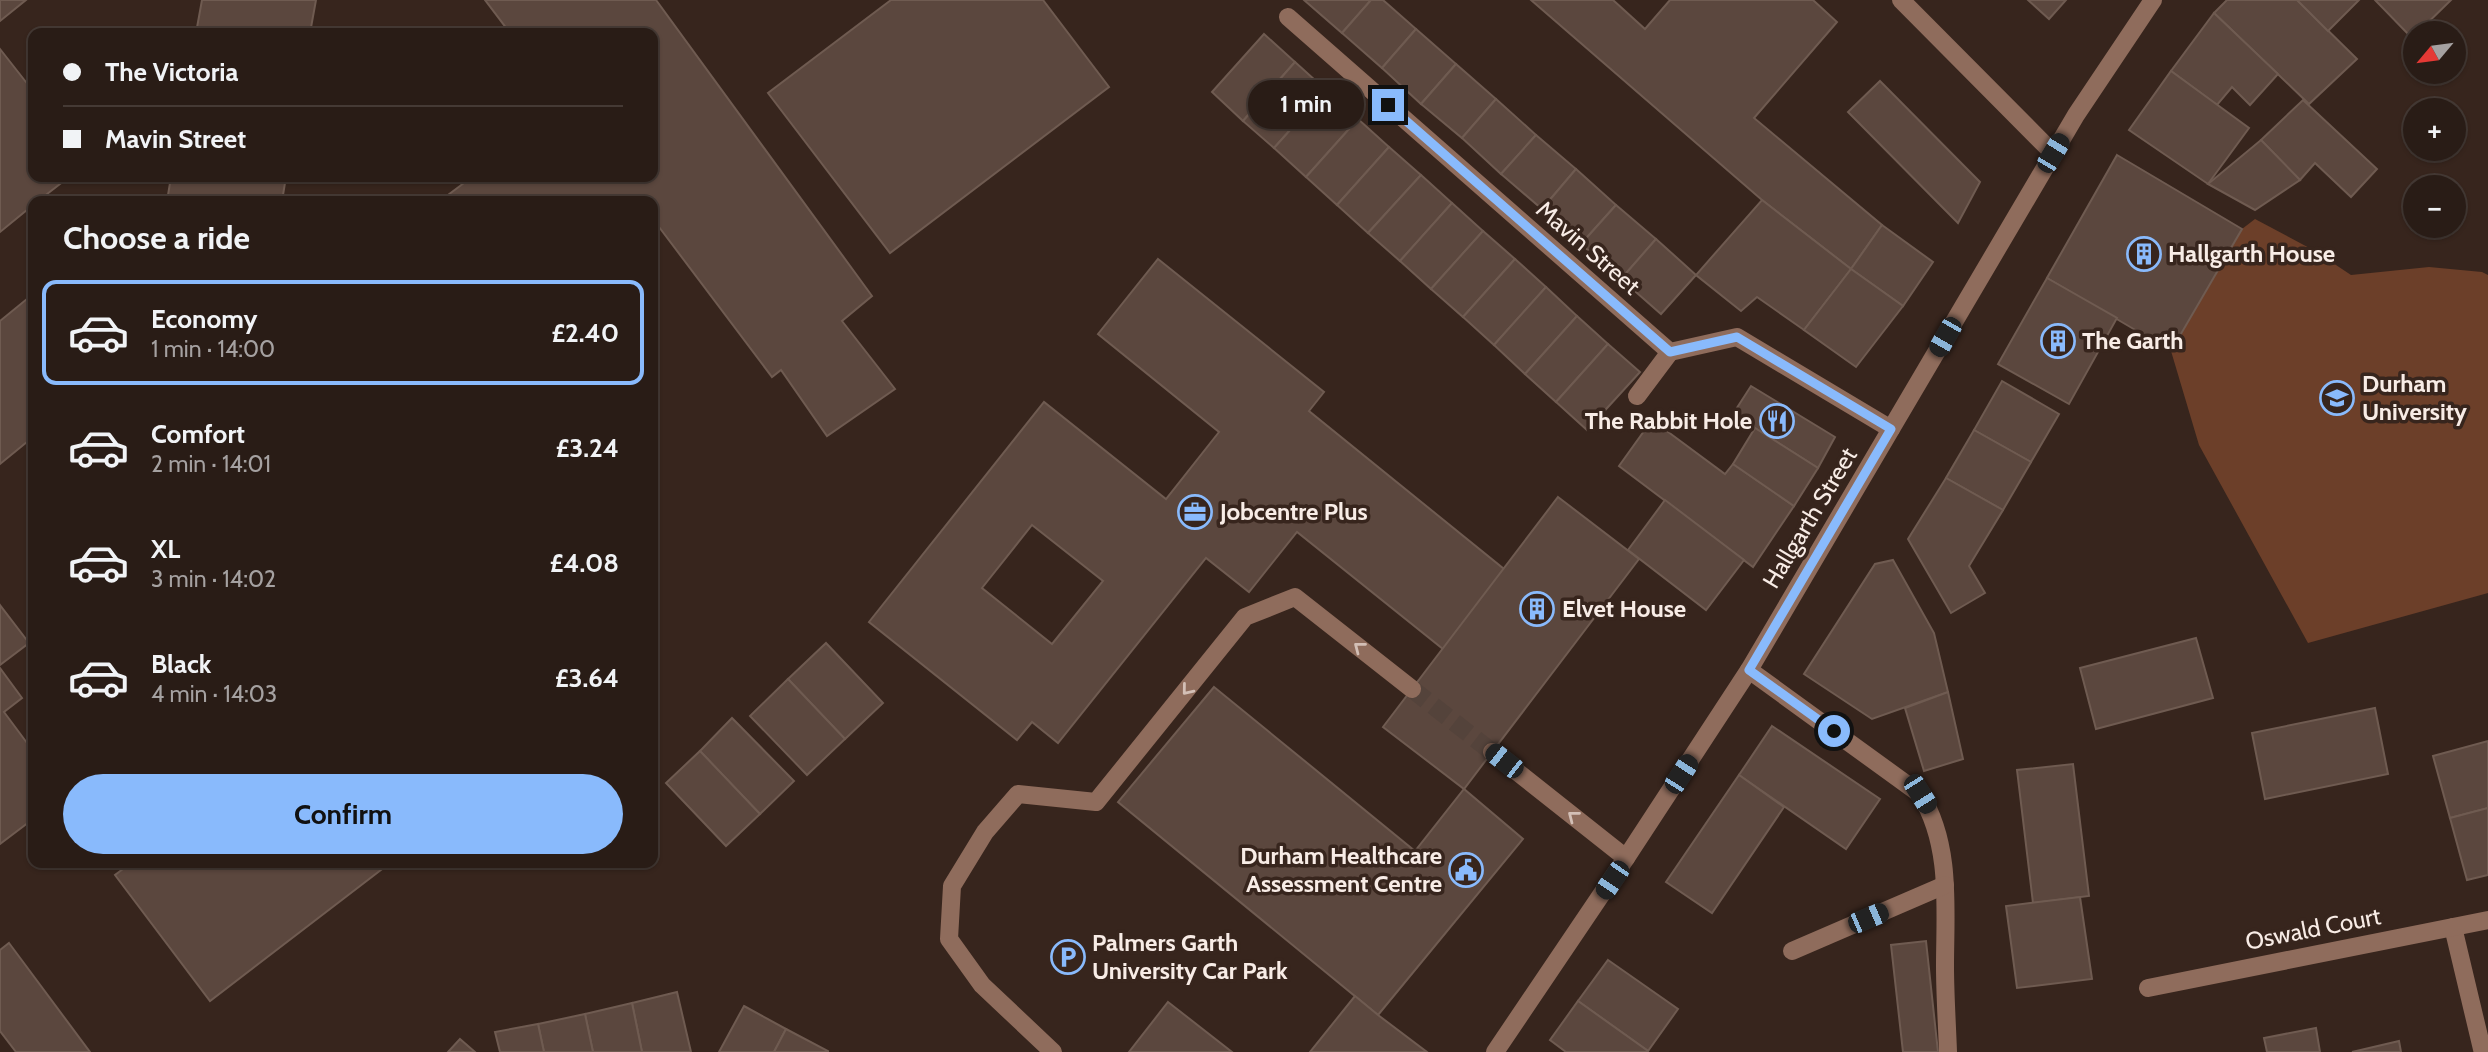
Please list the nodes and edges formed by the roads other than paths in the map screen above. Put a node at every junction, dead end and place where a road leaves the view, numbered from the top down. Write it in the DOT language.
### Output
graph roads {
  1 [pos="1901,0"];
  2 [pos="2153,0"];
  3 [pos="1288,17"];
  4 [pos="2053,153"];
  5 [pos="1670,352"];
  6 [pos="1637,396"];
  7 [pos="1891,429"];
  8 [pos="1749,670"];
  9 [pos="1412,689"];
  10 [pos="1492,752"];
  11 [pos="1626,858"];
  12 [pos="1945,885"];
  13 [pos="2488,920"];
  14 [pos="2453,927"];
  15 [pos="1792,951"];
  16 [pos="2148,988"];
  17 [pos="2482,1049"];
  18 [pos="1053,1052"];
  19 [pos="1495,1052"];
  20 [pos="1948,1052"];
  1 -- 4 [label="street"];
  2 -- 4 [label="street, Hallgarth Street"];
  3 -- 5 [label="street, Mavin Street"];
  4 -- 7 [label="street, Hallgarth Street"];
  5 -- 6 [label="street"];
  5 -- 7 [label="street"];
  7 -- 8 [label="street, Hallgarth Street"];
  8 -- 11 [label="street, Hallgarth Street"];
  8 -- 12 [label="street"];
  9 -- 18 [label="street, one-way"];
  11 -- 10 [label="street, one-way"];
  11 -- 19 [label="street, Hallgarth Street"];
  12 -- 15 [label="street"];
  12 -- 20 [label="street"];
  13 -- 14 [label="street, Oswald Court"];
  14 -- 16 [label="street, Oswald Court"];
  14 -- 17 [label="street"];
}
